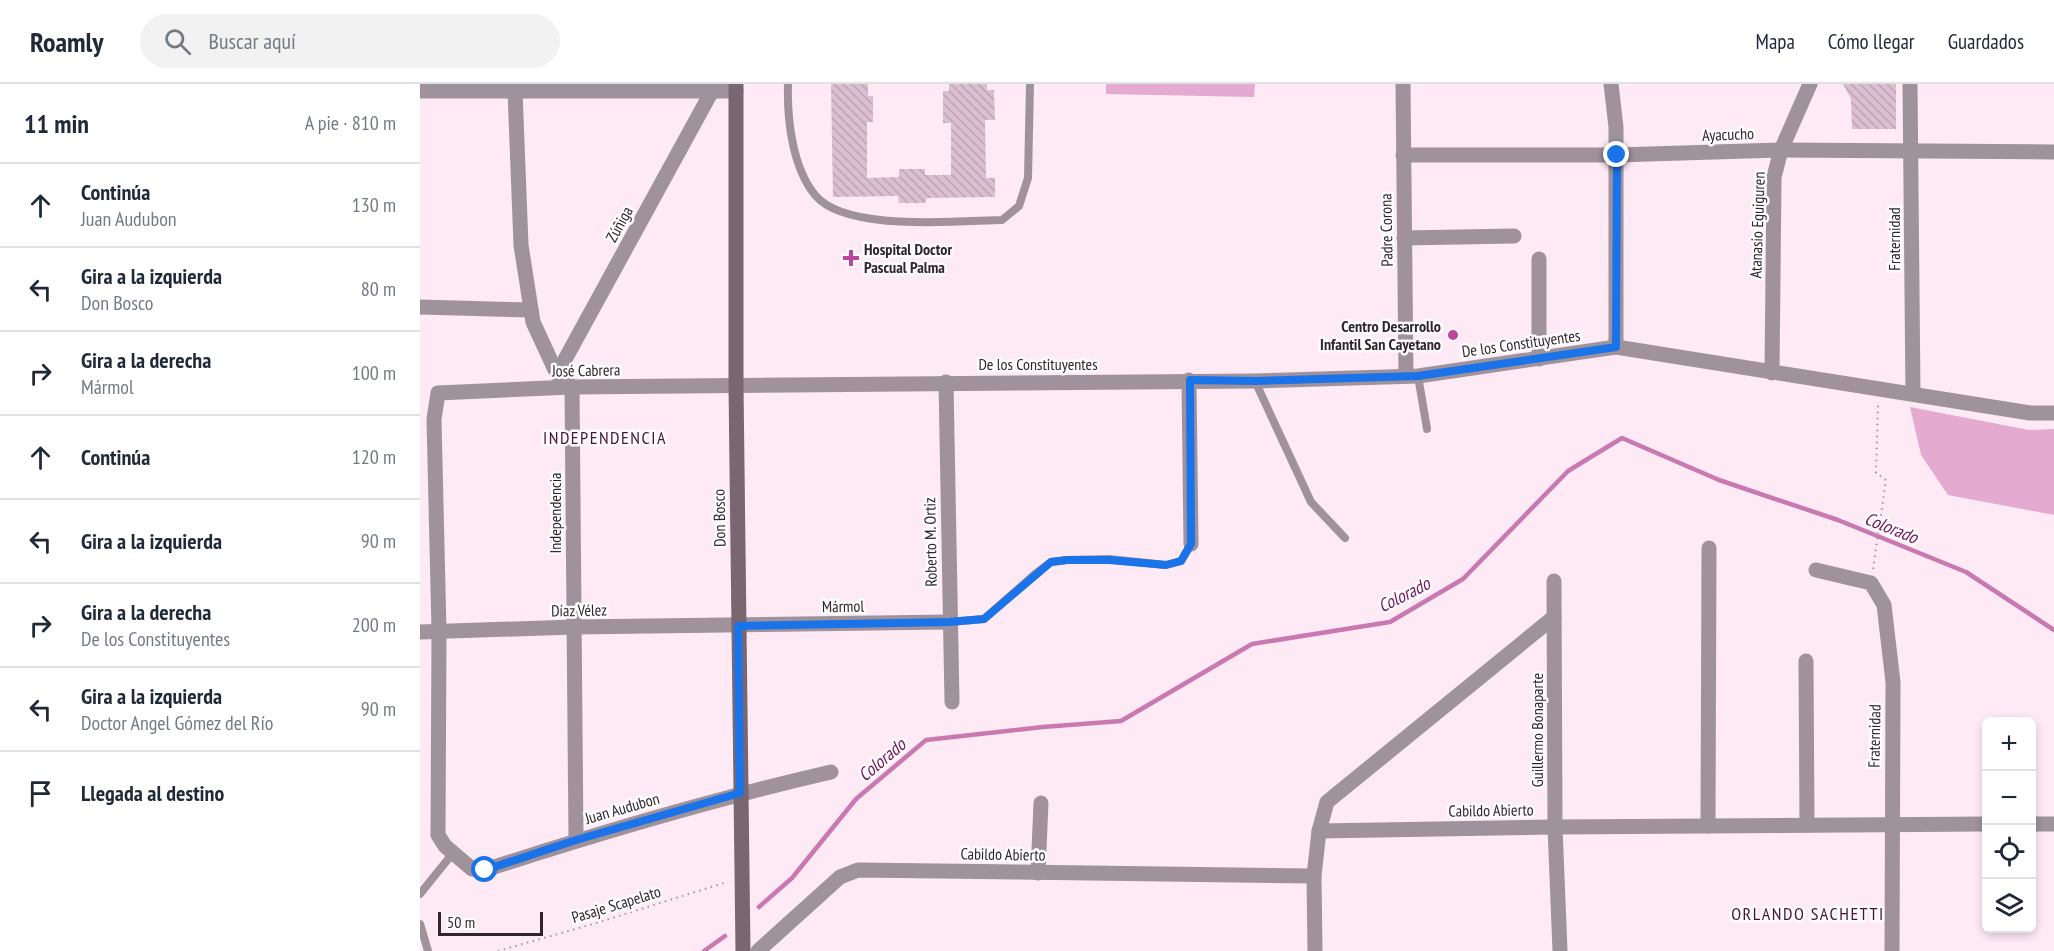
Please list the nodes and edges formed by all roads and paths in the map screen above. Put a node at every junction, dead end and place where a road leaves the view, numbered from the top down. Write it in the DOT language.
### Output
graph roads {
  1 [pos="788,84"];
  2 [pos="1030,84"];
  3 [pos="1403,84"];
  4 [pos="1611,84"];
  5 [pos="1810,84"];
  6 [pos="1910,84"];
  7 [pos="734,86"];
  8 [pos="420,91"];
  9 [pos="515,91"];
  10 [pos="712,91"];
  11 [pos="1781,150"];
  12 [pos="1911,151"];
  13 [pos="2054,152"];
  14 [pos="1403,155"];
  15 [pos="1617,155"];
  16 [pos="1514,236"];
  17 [pos="1404,238"];
  18 [pos="1539,259"];
  19 [pos="420,307"];
  20 [pos="531,310"];
  21 [pos="1616,347"];
  22 [pos="1539,359"];
  23 [pos="1772,373"];
  24 [pos="557,374"];
  25 [pos="1412,376"];
  26 [pos="1190,380"];
  27 [pos="1255,381"];
  28 [pos="946,382"];
  29 [pos="736,386"];
  30 [pos="573,387"];
  31 [pos="1878,389"];
  32 [pos="1913,394"];
  33 [pos="2054,413"];
  34 [pos="1427,429"];
  35 [pos="1345,538"];
  36 [pos="1191,544"];
  37 [pos="1709,548"];
  38 [pos="1816,570"];
  39 [pos="1554,581"];
  40 [pos="1871,583"];
  41 [pos="1554,617"];
  42 [pos="949,622"];
  43 [pos="738,626"];
  44 [pos="574,627"];
  45 [pos="439,631"];
  46 [pos="420,632"];
  47 [pos="1806,661"];
  48 [pos="952,702"];
  49 [pos="831,772"];
  50 [pos="740,793"];
  51 [pos="1041,804"];
  52 [pos="1982,824"];
  53 [pos="2036,824"];
  54 [pos="2054,824"];
  55 [pos="1807,825"];
  56 [pos="1891,825"];
  57 [pos="1708,826"];
  58 [pos="1555,827"];
  59 [pos="1319,831"];
  60 [pos="576,840"];
  61 [pos="453,853"];
  62 [pos="1038,873"];
  63 [pos="1314,876"];
  64 [pos="741,877"];
  65 [pos="420,894"];
  66 [pos="420,924"];
  67 [pos="428,951"];
  68 [pos="498,951"];
  69 [pos="743,951"];
  70 [pos="758,951"];
  71 [pos="1316,951"];
  72 [pos="1560,951"];
  73 [pos="1892,951"];
  1 -- 2 [label="lane"];
  3 -- 14 [label="street, Padre Corona"];
  4 -- 15 [label="street"];
  5 -- 11 [label="street, Atanasio Eguiguren"];
  6 -- 12 [label="street, Fraternidad"];
  7 -- 10 [label="street"];
  7 -- 29 [label="main road, Don Bosco"];
  8 -- 9 [label="street"];
  9 -- 10 [label="street"];
  9 -- 20 [label="street"];
  10 -- 24 [label="street, Zúñiga"];
  11 -- 12 [label="street, Ayacucho"];
  11 -- 15 [label="street, Ayacucho"];
  11 -- 23 [label="street, Atanasio Eguiguren"];
  12 -- 13 [label="street, Ayacucho"];
  12 -- 32 [label="street, Fraternidad"];
  14 -- 15 [label="street, Ayacucho"];
  14 -- 17 [label="street, Padre Corona"];
  15 -- 21 [label="street"];
  16 -- 17 [label="street"];
  17 -- 25 [label="street, Padre Corona"];
  18 -- 22 [label="street"];
  19 -- 20 [label="street"];
  20 -- 24 [label="street"];
  21 -- 22 [label="street, De los Constituyentes"];
  21 -- 23 [label="street, De los Constituyentes"];
  22 -- 25 [label="street, De los Constituyentes"];
  23 -- 31 [label="street, De los Constituyentes"];
  24 -- 30 [label="street"];
  25 -- 27 [label="street, De los Constituyentes"];
  25 -- 34 [label="lane"];
  26 -- 27 [label="street, De los Constituyentes"];
  26 -- 28 [label="street, De los Constituyentes"];
  26 -- 36 [label="street"];
  27 -- 35 [label="lane"];
  28 -- 29 [label="street, De los Constituyentes"];
  28 -- 42 [label="street, Roberto M. Ortiz"];
  29 -- 30 [label="street, José Cabrera"];
  29 -- 43 [label="main road, Don Bosco"];
  30 -- 44 [label="street, Independencia"];
  30 -- 45 [label="street, José Cabrera"];
  31 -- 32 [label="street, De los Constituyentes"];
  31 -- 40 [label="path"];
  32 -- 33 [label="street, De los Constituyentes"];
  36 -- 42 [label="lane"];
  37 -- 57 [label="street"];
  38 -- 40 [label="street"];
  39 -- 41 [label="street, Guillermo Bonaparte"];
  40 -- 56 [label="street, Fraternidad"];
  41 -- 58 [label="street, Guillermo Bonaparte"];
  41 -- 59 [label="street"];
  42 -- 43 [label="street, Mármol"];
  42 -- 48 [label="street, Roberto M. Ortiz"];
  43 -- 44 [label="street, Díaz Vélez"];
  43 -- 50 [label="main road, Don Bosco"];
  44 -- 45 [label="street, Díaz Vélez"];
  44 -- 60 [label="street, Independencia"];
  45 -- 46 [label="street, Díaz Vélez"];
  45 -- 61 [label="street, Juan Audubon"];
  47 -- 55 [label="street"];
  49 -- 50 [label="street, Juan Audubon"];
  50 -- 60 [label="street, Juan Audubon"];
  50 -- 64 [label="main road, Don Bosco"];
  51 -- 62 [label="street"];
  52 -- 56 [label="street, Cabildo Abierto"];
  53 -- 54 [label="street"];
  55 -- 56 [label="street, Cabildo Abierto"];
  55 -- 57 [label="street, Cabildo Abierto"];
  56 -- 73 [label="street, Fraternidad"];
  57 -- 58 [label="street, Cabildo Abierto"];
  58 -- 59 [label="street, Cabildo Abierto"];
  58 -- 72 [label="street, Guillermo Bonaparte"];
  59 -- 63 [label="street"];
  60 -- 61 [label="street, Juan Audubon"];
  61 -- 65 [label="lane"];
  62 -- 63 [label="street, Cabildo Abierto"];
  62 -- 70 [label="street, Cabildo Abierto"];
  63 -- 71 [label="street"];
  64 -- 68 [label="path, Pasaje Scapelato"];
  64 -- 69 [label="main road, Don Bosco"];
  66 -- 67 [label="lane"];
}
